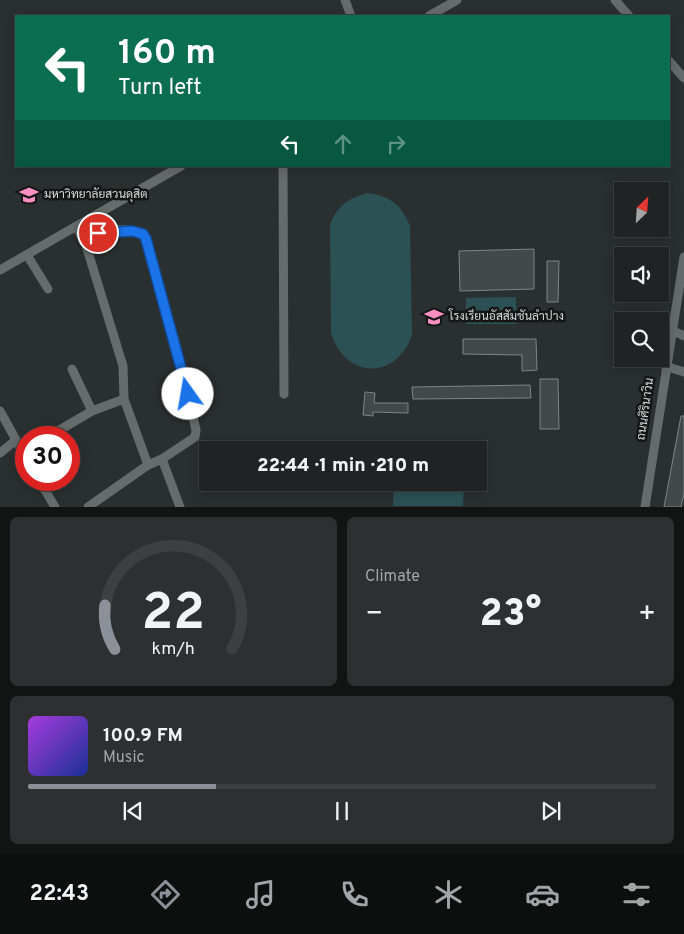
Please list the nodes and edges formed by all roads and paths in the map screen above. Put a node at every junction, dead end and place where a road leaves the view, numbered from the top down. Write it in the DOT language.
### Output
graph roads {
  1 [pos="345,0"];
  2 [pos="457,0"];
  3 [pos="615,0"];
  4 [pos="351,15"];
  5 [pos="431,15"];
  6 [pos="628,15"];
  7 [pos="680,67"];
  8 [pos="684,78"];
  9 [pos="179,167"];
  10 [pos="283,167"];
  11 [pos="76,227"];
  12 [pos="85,242"];
  13 [pos="27,255"];
  14 [pos="684,257"];
  15 [pos="0,270"];
  16 [pos="48,289"];
  17 [pos="671,330"];
  18 [pos="684,336"];
  19 [pos="669,342"];
  20 [pos="665,367"];
  21 [pos="668,367"];
  22 [pos="72,369"];
  23 [pos="684,372"];
  24 [pos="284,394"];
  25 [pos="124,399"];
  26 [pos="92,410"];
  27 [pos="0,412"];
  28 [pos="66,426"];
  29 [pos="15,438"];
  30 [pos="15,441"];
  31 [pos="0,452"];
  32 [pos="162,459"];
  33 [pos="148,465"];
  34 [pos="46,491"];
  35 [pos="55,506"];
  36 [pos="88,506"];
  37 [pos="180,506"];
  38 [pos="645,506"];
  1 -- 4 [label="street"];
  2 -- 5 [label="street"];
  3 -- 6 [label="street"];
  7 -- 8 [label="street"];
  9 -- 11 [label="street"];
  10 -- 24 [label="street"];
  11 -- 12 [label="street"];
  11 -- 13 [label="street"];
  12 -- 25 [label="street"];
  12 -- 32 [label="street"];
  13 -- 15 [label="street"];
  13 -- 16 [label="street"];
  14 -- 17 [label="street, ถนนศิรินาวิน"];
  17 -- 18 [label="street"];
  17 -- 19 [label="street, ถนนศิรินาวิน"];
  20 -- 38 [label="street, ถนนศิรินาวิน"];
  21 -- 23 [label="street"];
  22 -- 26 [label="street"];
  25 -- 26 [label="street"];
  25 -- 33 [label="street"];
  26 -- 28 [label="street"];
  27 -- 29 [label="street"];
  30 -- 31 [label="street"];
  32 -- 33 [label="street"];
  32 -- 37 [label="street"];
  33 -- 36 [label="street"];
  34 -- 35 [label="street"];
}
